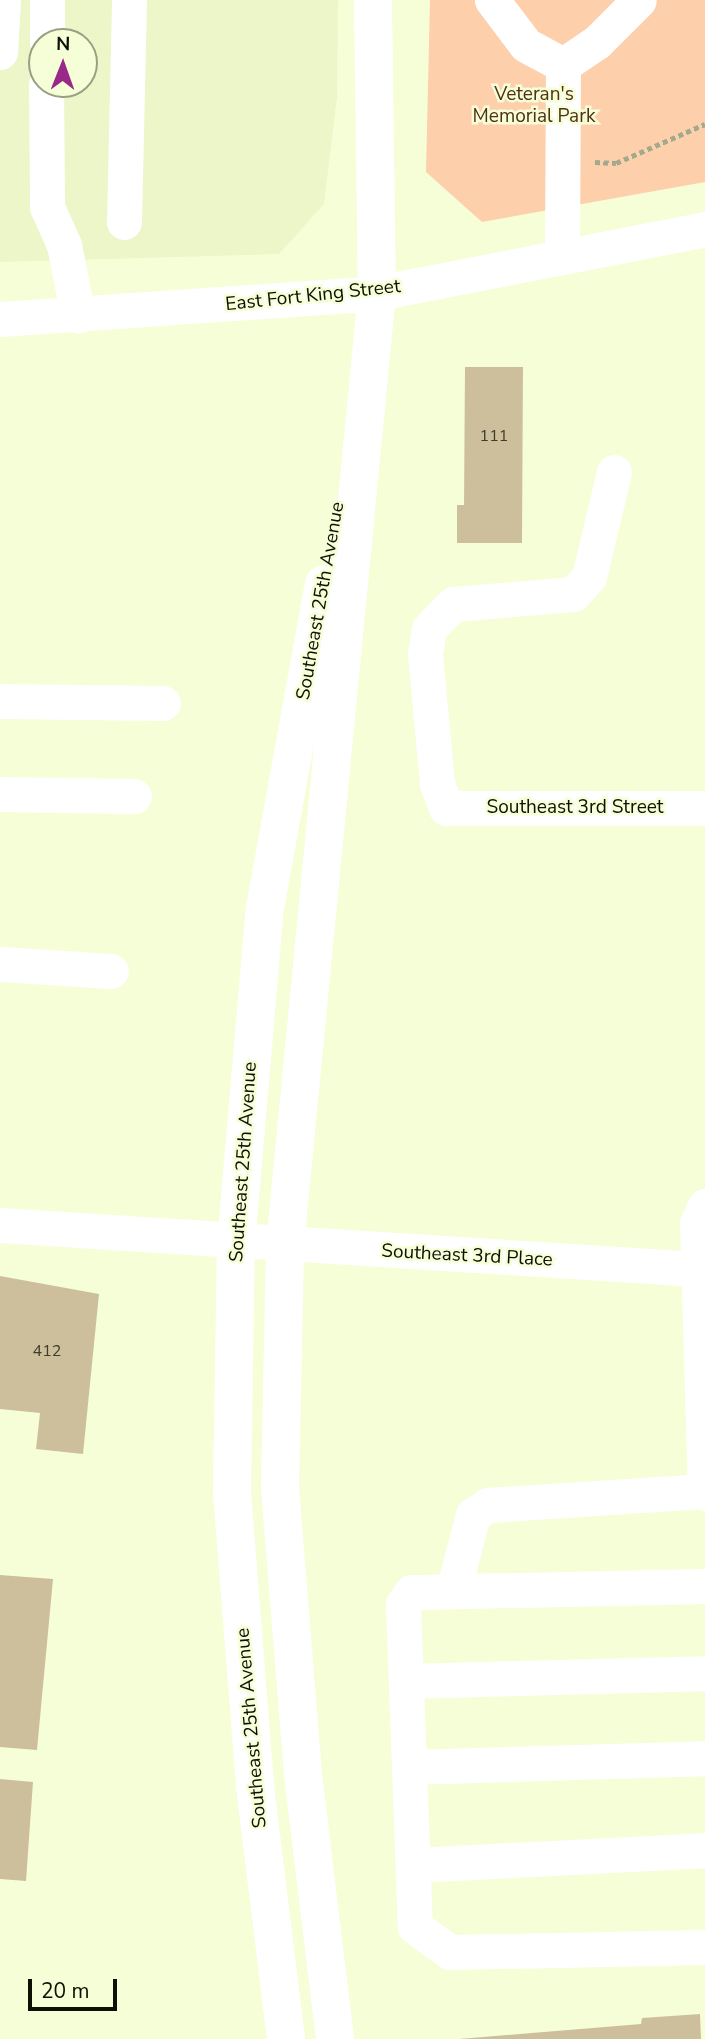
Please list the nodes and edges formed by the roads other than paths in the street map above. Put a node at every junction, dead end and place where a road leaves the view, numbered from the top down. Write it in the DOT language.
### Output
graph roads {
  1 [pos="3,0"];
  2 [pos="47,0"];
  3 [pos="67,0"];
  4 [pos="129,0"];
  5 [pos="373,0"];
  6 [pos="492,0"];
  7 [pos="639,0"];
  8 [pos="47,28"];
  9 [pos="68,28"];
  10 [pos="0,52"];
  11 [pos="563,65"];
  12 [pos="57,98"];
  13 [pos="124,222"];
  14 [pos="705,229"];
  15 [pos="562,255"];
  16 [pos="377,293"];
  17 [pos="78,316"];
  18 [pos="0,319"];
  19 [pos="614,472"];
  20 [pos="0,701"];
  21 [pos="163,703"];
  22 [pos="0,793"];
  23 [pos="134,796"];
  24 [pos="705,808"];
  25 [pos="0,964"];
  26 [pos="111,971"];
  27 [pos="705,1206"];
  28 [pos="0,1225"];
  29 [pos="236,1244"];
  30 [pos="285,1245"];
  31 [pos="698,1269"];
  32 [pos="705,1492"];
  33 [pos="705,1586"];
  34 [pos="453,1591"];
  35 [pos="705,1673"];
  36 [pos="406,1681"];
  37 [pos="705,1758"];
  38 [pos="409,1767"];
  39 [pos="705,1850"];
  40 [pos="413,1865"];
  41 [pos="705,1947"];
  42 [pos="286,2039"];
  43 [pos="335,2039"];
  1 -- 10 [label="street"];
  2 -- 8 [label="street"];
  3 -- 9 [label="street"];
  4 -- 13 [label="street"];
  5 -- 16 [label="main road, Southeast 25th Avenue"];
  6 -- 11 [label="street"];
  7 -- 11 [label="street"];
  11 -- 15 [label="street"];
  12 -- 17 [label="street"];
  14 -- 15 [label="street, East Fort King Street"];
  15 -- 16 [label="street, East Fort King Street"];
  16 -- 17 [label="street, East Fort King Street"];
  16 -- 29 [label="main road, Southeast 25th Avenue"];
  16 -- 30 [label="main road, Southeast 25th Avenue"];
  17 -- 18 [label="street, East Fort King Street"];
  19 -- 24 [label="street, Southeast 3rd Street"];
  20 -- 21 [label="street"];
  22 -- 23 [label="street"];
  25 -- 26 [label="street"];
  27 -- 31 [label="street"];
  28 -- 29 [label="street, Southeast 3rd Place"];
  29 -- 30 [label="street, Southeast 3rd Place"];
  29 -- 42 [label="main road, Southeast 25th Avenue"];
  30 -- 31 [label="street, Southeast 3rd Place"];
  30 -- 43 [label="main road, Southeast 25th Avenue"];
  31 -- 32 [label="street"];
  32 -- 34 [label="street"];
  33 -- 34 [label="street"];
  34 -- 36 [label="street"];
  35 -- 36 [label="street"];
  36 -- 38 [label="street"];
  37 -- 38 [label="street"];
  38 -- 40 [label="street"];
  39 -- 40 [label="street"];
  40 -- 41 [label="street"];
}
